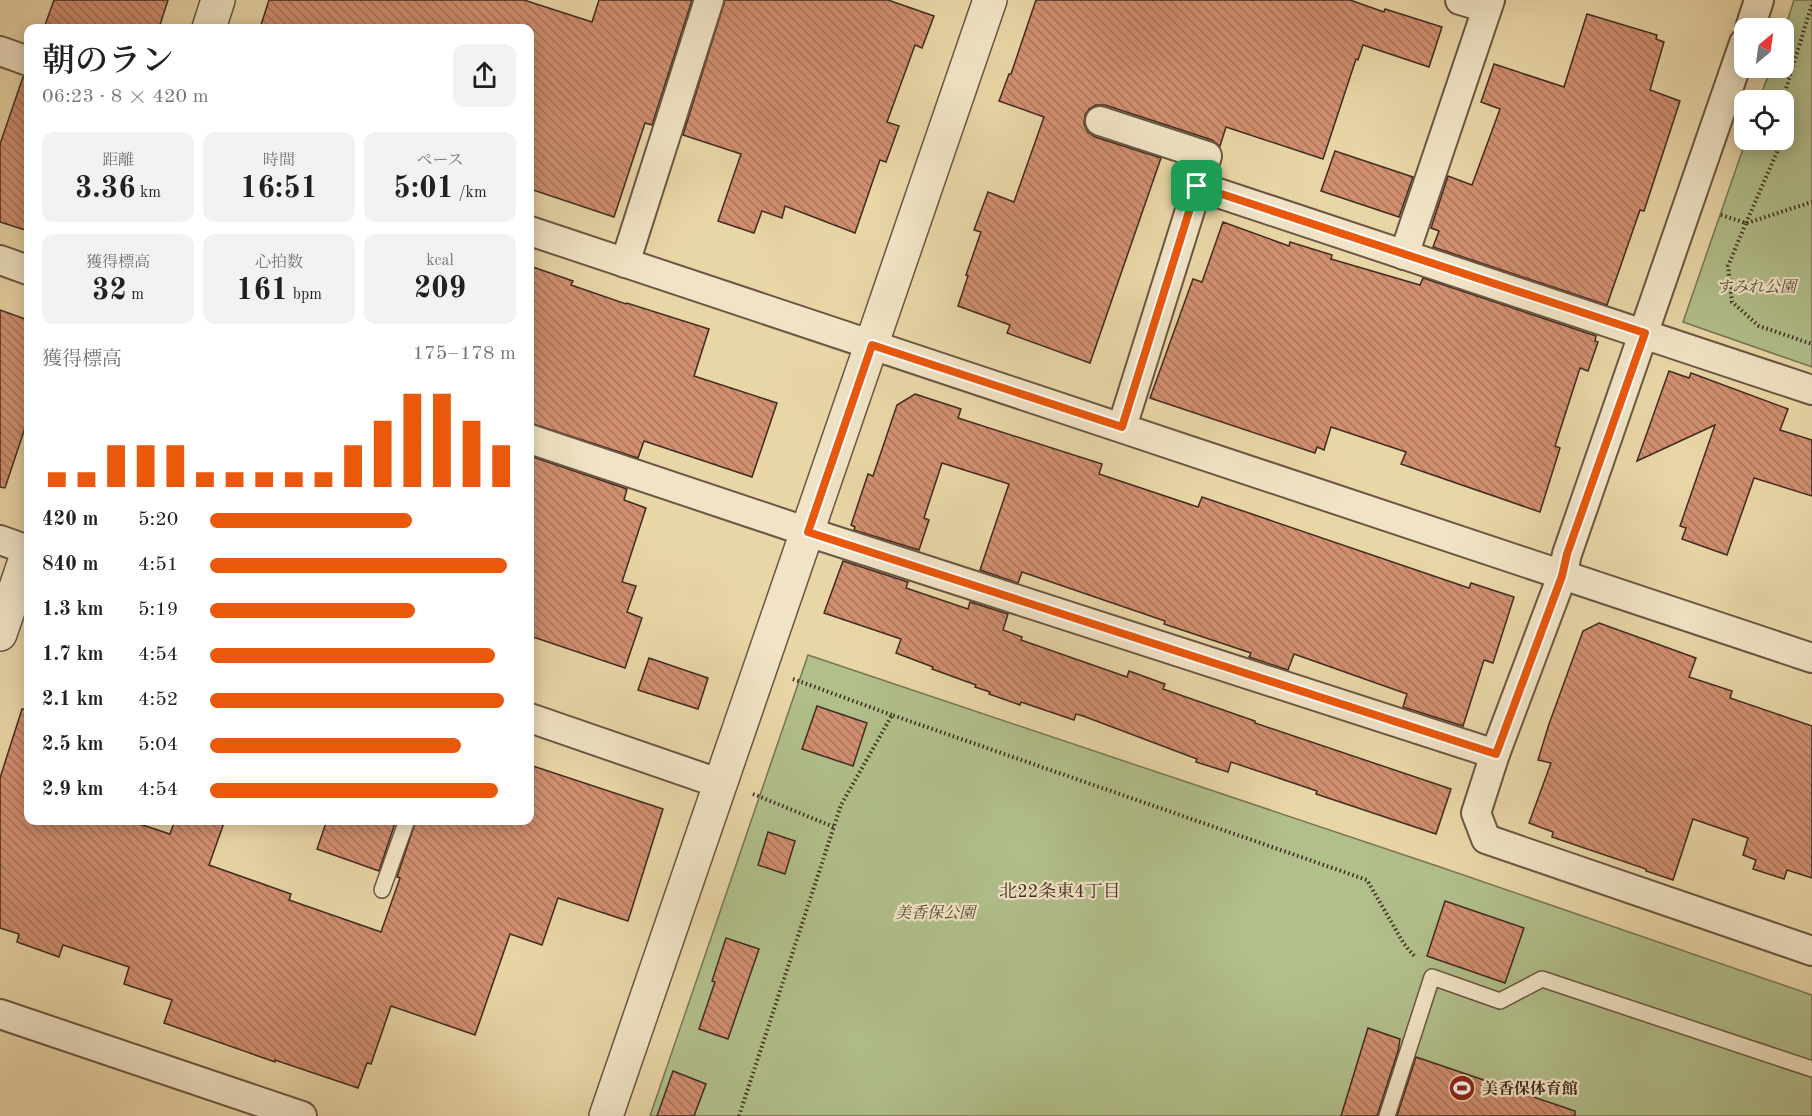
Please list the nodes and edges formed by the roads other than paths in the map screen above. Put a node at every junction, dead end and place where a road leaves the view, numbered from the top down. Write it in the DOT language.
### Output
graph roads {
  1 [pos="218,0"];
  2 [pos="709,0"];
  3 [pos="1460,0"];
  4 [pos="1759,0"];
  5 [pos="982,2"];
  6 [pos="1488,4"];
  7 [pos="1753,18"];
  8 [pos="210,24"];
  9 [pos="0,51"];
  10 [pos="24,60"];
  11 [pos="1734,72"];
  12 [pos="1100,121"];
  13 [pos="1197,186"];
  14 [pos="534,232"];
  15 [pos="1404,255"];
  16 [pos="0,260"];
  17 [pos="625,263"];
  18 [pos="24,269"];
  19 [pos="1645,333"];
  20 [pos="872,345"];
  21 [pos="1812,390"];
  22 [pos="1122,427"];
  23 [pos="534,440"];
  24 [pos="808,532"];
  25 [pos="0,540"];
  26 [pos="24,549"];
  27 [pos="24,563"];
  28 [pos="1562,576"];
  29 [pos="0,634"];
  30 [pos="1812,658"];
  31 [pos="534,719"];
  32 [pos="1496,754"];
  33 [pos="721,783"];
  34 [pos="404,825"];
  35 [pos="382,890"];
  36 [pos="1812,951"];
  37 [pos="0,1014"];
  38 [pos="1812,1070"];
  39 [pos="302,1116"];
  40 [pos="606,1116"];
  41 [pos="1387,1116"];
  1 -- 8 [label="street"];
  2 -- 17 [label="street"];
  3 -- 6 [label="street"];
  4 -- 7 [label="street"];
  5 -- 20 [label="street"];
  6 -- 15 [label="street"];
  9 -- 10 [label="street"];
  11 -- 19 [label="street"];
  12 -- 13 [label="street"];
  13 -- 15 [label="street"];
  13 -- 22 [label="street"];
  14 -- 17 [label="street"];
  15 -- 19 [label="street"];
  16 -- 18 [label="street"];
  17 -- 20 [label="street"];
  19 -- 21 [label="street"];
  19 -- 28 [label="street"];
  20 -- 22 [label="street"];
  20 -- 24 [label="street"];
  22 -- 28 [label="street"];
  23 -- 24 [label="street"];
  24 -- 32 [label="street"];
  24 -- 33 [label="street"];
  25 -- 26 [label="street"];
  27 -- 29 [label="street"];
  28 -- 30 [label="street"];
  28 -- 32 [label="street"];
  31 -- 33 [label="street"];
  32 -- 36 [label="street"];
  33 -- 40 [label="street"];
  34 -- 35 [label="lane"];
  37 -- 39 [label="street"];
  38 -- 41 [label="lane"];
}
